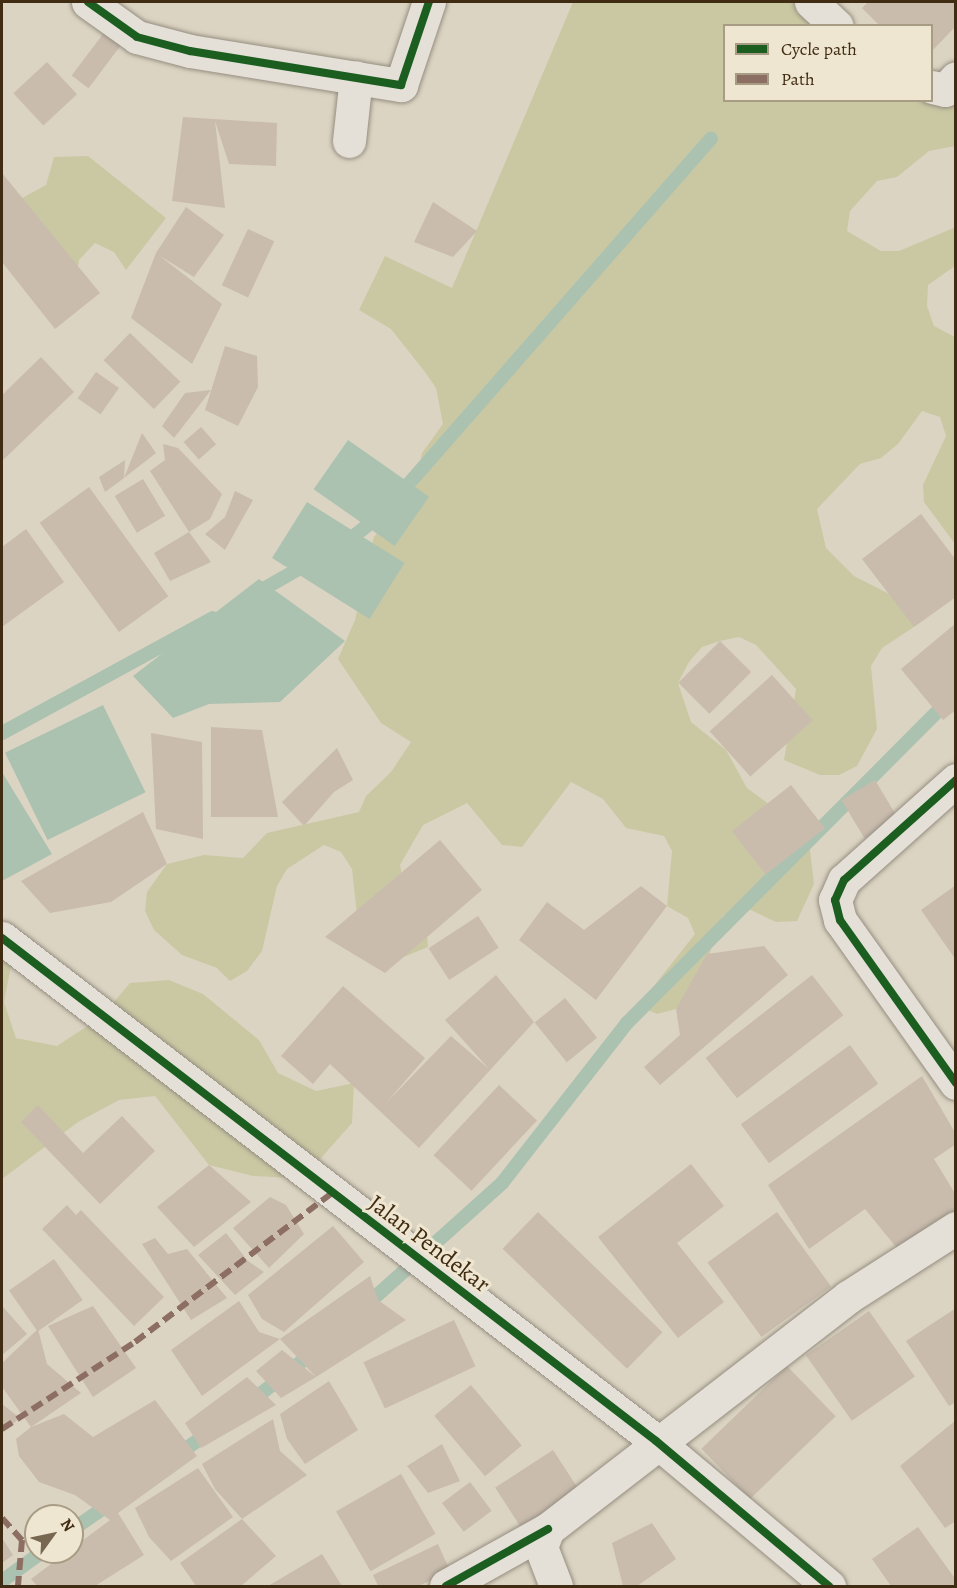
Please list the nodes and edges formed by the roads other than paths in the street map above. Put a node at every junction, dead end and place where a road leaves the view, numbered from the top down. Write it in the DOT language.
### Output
graph roads {
  1 [pos="88,2"];
  2 [pos="131,2"];
  3 [pos="429,2"];
  4 [pos="811,2"];
  5 [pos="835,24"];
  6 [pos="137,37"];
  7 [pos="356,77"];
  8 [pos="956,78"];
  9 [pos="933,87"];
  10 [pos="350,141"];
  11 [pos="956,780"];
  12 [pos="2,938"];
  13 [pos="956,1083"];
  14 [pos="956,1228"];
  15 [pos="656,1442"];
  16 [pos="548,1529"];
  17 [pos="446,1587"];
  18 [pos="556,1587"];
  19 [pos="829,1587"];
  1 -- 6 [label="street"];
  2 -- 6 [label="street"];
  3 -- 7 [label="street"];
  4 -- 5 [label="street"];
  6 -- 7 [label="street"];
  7 -- 10 [label="street"];
  8 -- 9 [label="street"];
  11 -- 13 [label="street"];
  12 -- 15 [label="street, Jalan Pendekar"];
  14 -- 15 [label="street"];
  15 -- 16 [label="street"];
  15 -- 19 [label="street, Jalan Pendekar"];
  16 -- 17 [label="street"];
  16 -- 18 [label="street"];
}
